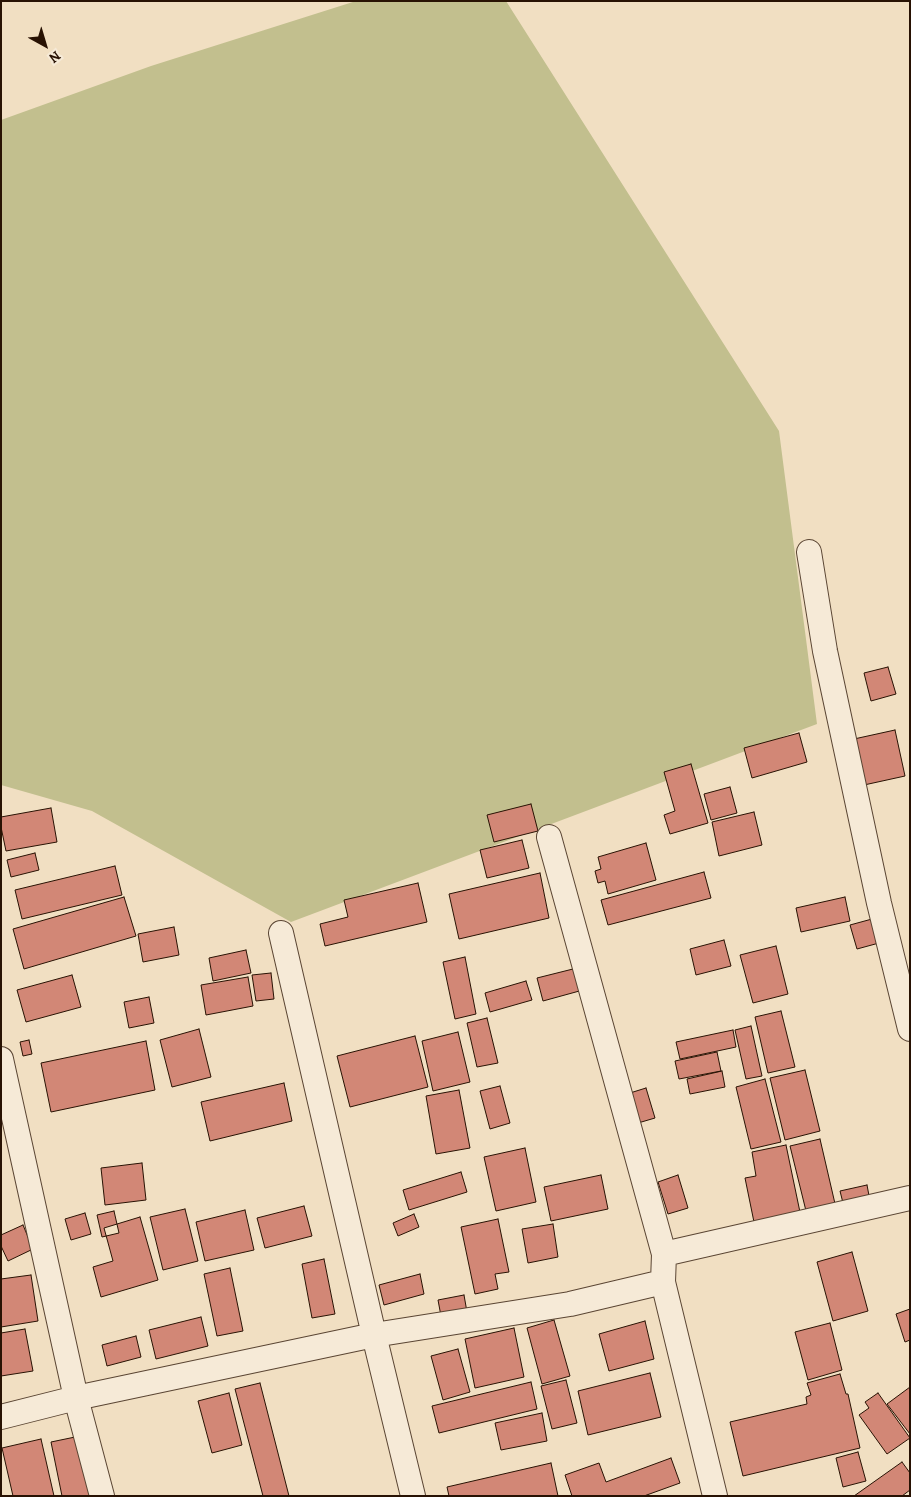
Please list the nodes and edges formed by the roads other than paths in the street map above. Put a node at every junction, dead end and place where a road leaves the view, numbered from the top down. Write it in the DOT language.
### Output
graph roads {
  1 [pos="808,552"];
  2 [pos="549,837"];
  3 [pos="281,933"];
  4 [pos="910,1029"];
  5 [pos="1,1059"];
  6 [pos="910,1198"];
  7 [pos="664,1254"];
  8 [pos="663,1282"];
  9 [pos="374,1335"];
  10 [pos="76,1398"];
  11 [pos="1,1417"];
  12 [pos="102,1496"];
  13 [pos="413,1496"];
  14 [pos="715,1496"];
  1 -- 4 [label="street"];
  2 -- 7 [label="street"];
  3 -- 9 [label="street"];
  5 -- 10 [label="street"];
  6 -- 7 [label="street"];
  7 -- 8 [label="street"];
  8 -- 9 [label="street"];
  8 -- 14 [label="street"];
  9 -- 10 [label="street"];
  9 -- 13 [label="street"];
  10 -- 11 [label="street"];
  10 -- 12 [label="street"];
}
